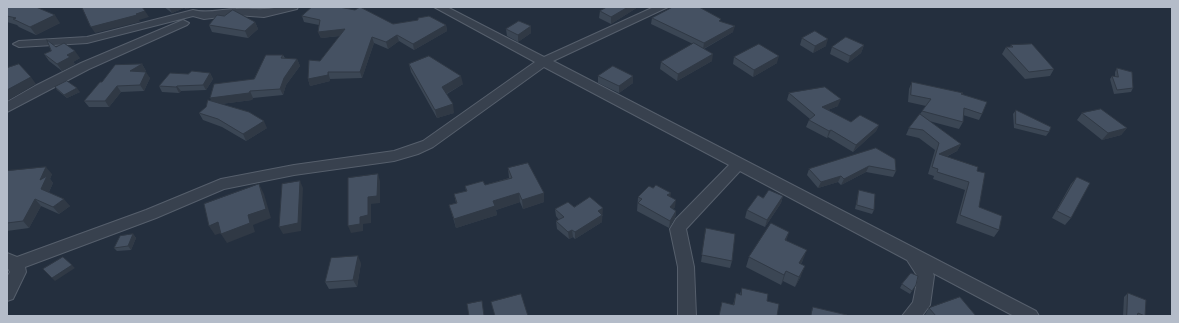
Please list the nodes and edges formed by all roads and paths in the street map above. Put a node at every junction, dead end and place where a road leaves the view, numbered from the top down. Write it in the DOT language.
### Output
graph roads {
  1 [pos="293,7"];
  2 [pos="439,7"];
  3 [pos="663,7"];
  4 [pos="204,16"];
  5 [pos="18,44"];
  6 [pos="544,62"];
  7 [pos="7,108"];
  8 [pos="738,164"];
  9 [pos="913,255"];
  10 [pos="11,262"];
  11 [pos="7,294"];
  12 [pos="687,316"];
  13 [pos="911,316"];
  14 [pos="1030,316"];
  1 -- 4 [label="street"];
  2 -- 6 [label="street"];
  3 -- 6 [label="street"];
  4 -- 5 [label="street"];
  4 -- 7 [label="street"];
  6 -- 8 [label="street"];
  6 -- 10 [label="street"];
  8 -- 9 [label="street"];
  8 -- 12 [label="street"];
  9 -- 13 [label="street"];
  9 -- 14 [label="street"];
  10 -- 11 [label="street"];
}
